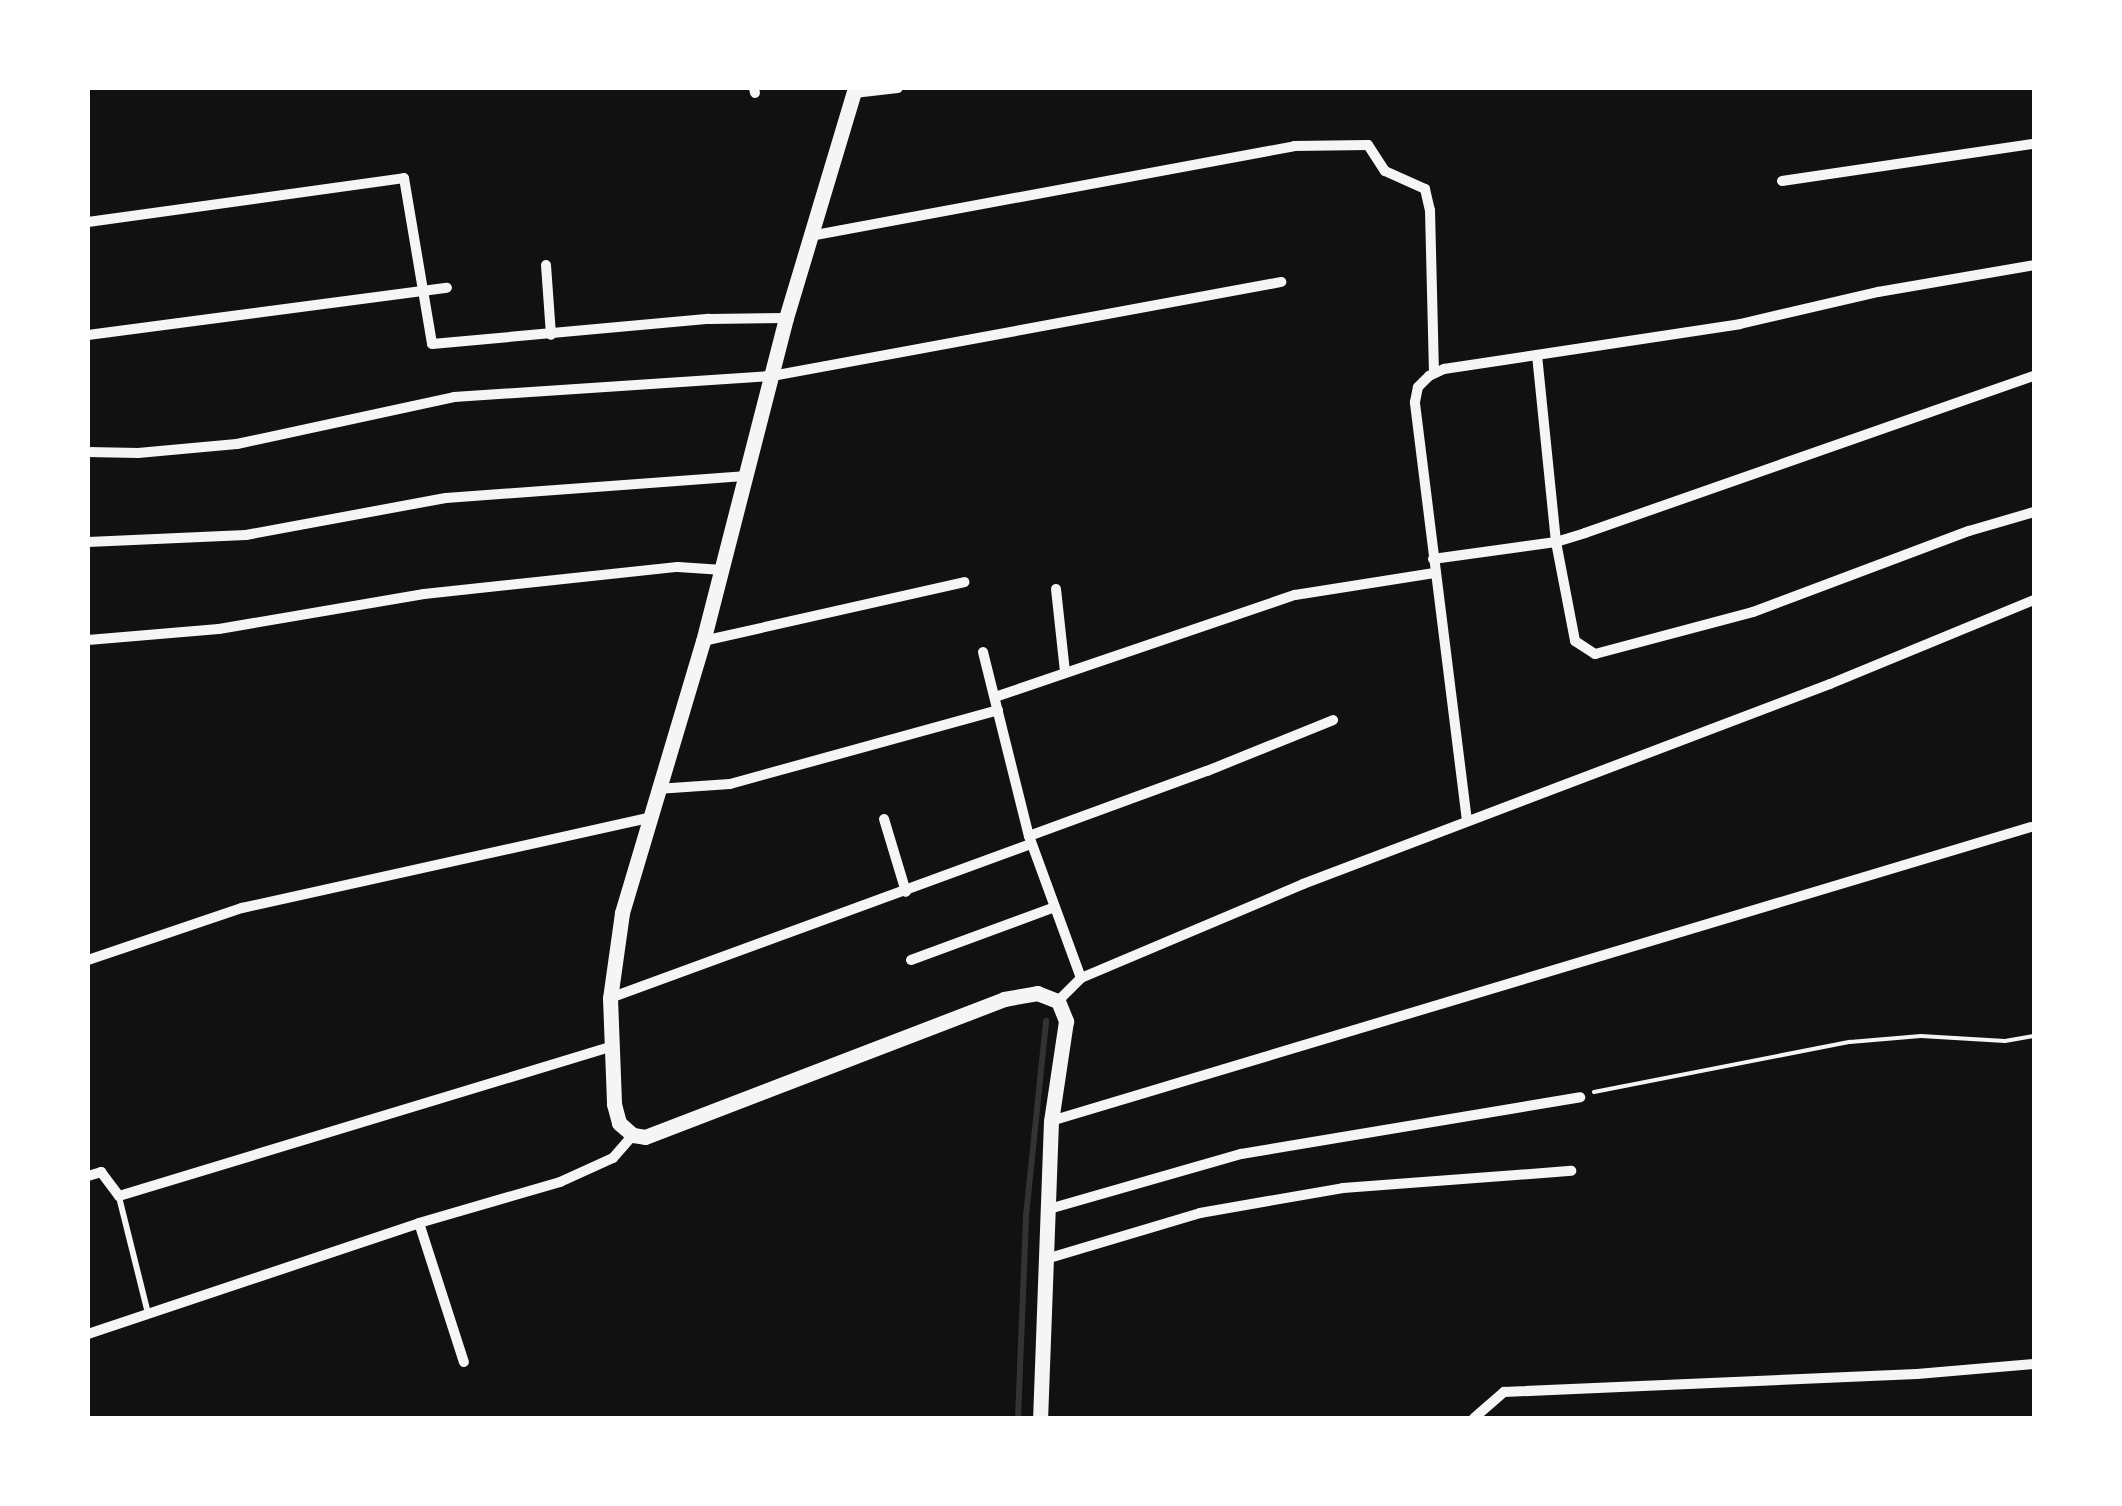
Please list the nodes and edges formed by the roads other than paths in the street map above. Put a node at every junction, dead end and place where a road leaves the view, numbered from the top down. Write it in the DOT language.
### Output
graph roads {
  1 [pos="898,88"];
  2 [pos="854,90"];
  3 [pos="2034,144"];
  4 [pos="1782,181"];
  5 [pos="88,222"];
  6 [pos="810,236"];
  7 [pos="546,265"];
  8 [pos="2034,265"];
  9 [pos="1282,282"];
  10 [pos="448,288"];
  11 [pos="421,291"];
  12 [pos="786,318"];
  13 [pos="88,335"];
  14 [pos="551,335"];
  15 [pos="1537,356"];
  16 [pos="1434,371"];
  17 [pos="772,376"];
  18 [pos="2034,376"];
  19 [pos="88,452"];
  20 [pos="747,476"];
  21 [pos="2034,512"];
  22 [pos="88,542"];
  23 [pos="1556,542"];
  24 [pos="1433,559"];
  25 [pos="723,570"];
  26 [pos="1434,573"];
  27 [pos="964,582"];
  28 [pos="1056,588"];
  29 [pos="2034,600"];
  30 [pos="88,640"];
  31 [pos="703,642"];
  32 [pos="983,652"];
  33 [pos="1065,672"];
  34 [pos="995,697"];
  35 [pos="998,710"];
  36 [pos="1334,720"];
  37 [pos="658,789"];
  38 [pos="649,818"];
  39 [pos="884,819"];
  40 [pos="1467,821"];
  41 [pos="2031,827"];
  42 [pos="1030,840"];
  43 [pos="906,892"];
  44 [pos="1055,907"];
  45 [pos="88,960"];
  46 [pos="911,960"];
  47 [pos="1082,978"];
  48 [pos="610,998"];
  49 [pos="1058,1001"];
  50 [pos="610,1047"];
  51 [pos="1580,1096"];
  52 [pos="1051,1121"];
  53 [pos="633,1135"];
  54 [pos="1571,1171"];
  55 [pos="88,1176"];
  56 [pos="119,1196"];
  57 [pos="1049,1209"];
  58 [pos="419,1223"];
  59 [pos="1046,1259"];
  60 [pos="148,1314"];
  61 [pos="88,1334"];
  62 [pos="464,1362"];
  63 [pos="2034,1364"];
  64 [pos="1040,1418"];
  65 [pos="1474,1418"];
  1 -- 2 [label="street"];
  2 -- 6 [label="street"];
  3 -- 4 [label="street"];
  5 -- 11 [label="street"];
  6 -- 12 [label="street"];
  6 -- 16 [label="street"];
  7 -- 14 [label="street"];
  8 -- 15 [label="street"];
  9 -- 17 [label="street"];
  10 -- 11 [label="street"];
  11 -- 13 [label="street"];
  11 -- 14 [label="street"];
  12 -- 14 [label="street"];
  12 -- 17 [label="street"];
  15 -- 16 [label="street"];
  15 -- 23 [label="street"];
  16 -- 24 [label="street"];
  17 -- 19 [label="street"];
  17 -- 20 [label="street"];
  18 -- 23 [label="street"];
  20 -- 22 [label="street"];
  20 -- 25 [label="street"];
  21 -- 23 [label="street"];
  23 -- 24 [label="street"];
  24 -- 26 [label="street"];
  25 -- 30 [label="street"];
  25 -- 31 [label="street"];
  26 -- 33 [label="street"];
  26 -- 40 [label="street"];
  27 -- 31 [label="street"];
  28 -- 33 [label="street"];
  29 -- 40 [label="street"];
  31 -- 37 [label="street"];
  32 -- 34 [label="street"];
  33 -- 34 [label="street"];
  34 -- 35 [label="street"];
  35 -- 37 [label="street"];
  35 -- 42 [label="street"];
  36 -- 42 [label="street"];
  37 -- 38 [label="street"];
  38 -- 45 [label="street"];
  38 -- 48 [label="street"];
  39 -- 43 [label="street"];
  40 -- 47 [label="street"];
  41 -- 52 [label="street"];
  42 -- 43 [label="street"];
  42 -- 44 [label="street"];
  43 -- 48 [label="street"];
  44 -- 46 [label="street"];
  44 -- 47 [label="street"];
  47 -- 49 [label="street"];
  48 -- 50 [label="street"];
  49 -- 52 [label="street"];
  49 -- 53 [label="street"];
  50 -- 53 [label="street"];
  50 -- 56 [label="street"];
  51 -- 57 [label="street"];
  52 -- 57 [label="street"];
  53 -- 58 [label="street"];
  54 -- 59 [label="street"];
  55 -- 56 [label="street"];
  56 -- 60 [label="lane"];
  57 -- 59 [label="street"];
  58 -- 60 [label="street"];
  58 -- 62 [label="street"];
  59 -- 64 [label="street"];
  60 -- 61 [label="street"];
  63 -- 65 [label="street"];
}
